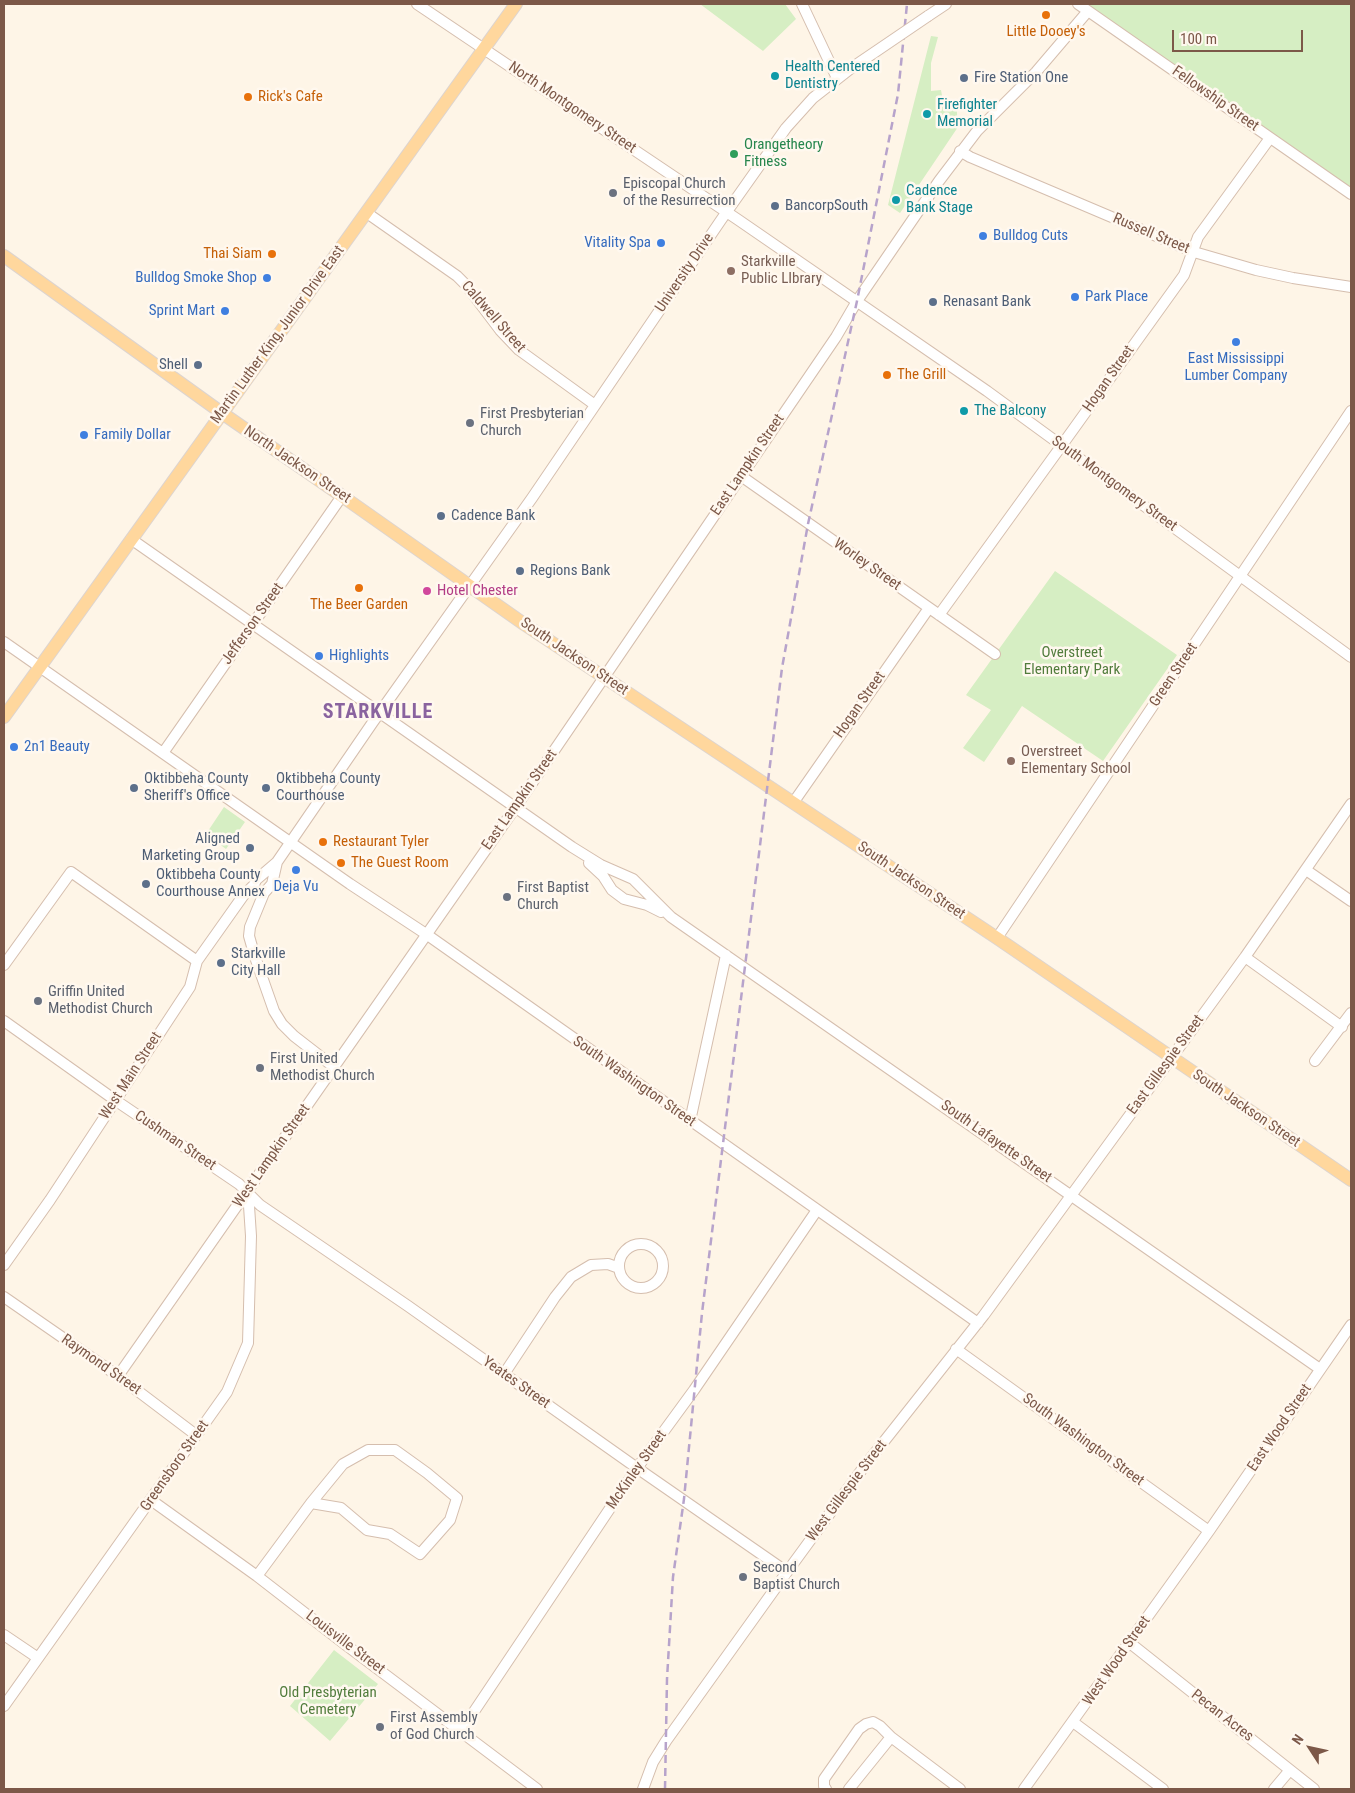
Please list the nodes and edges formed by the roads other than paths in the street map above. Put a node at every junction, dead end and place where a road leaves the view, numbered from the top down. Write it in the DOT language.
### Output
graph roads {
  1 [pos="417,4"];
  2 [pos="516,4"];
  3 [pos="802,4"];
  4 [pos="946,4"];
  5 [pos="1078,4"];
  6 [pos="1088,10"];
  7 [pos="484,49"];
  8 [pos="837,78"];
  9 [pos="1270,138"];
  10 [pos="960,151"];
  11 [pos="1351,194"];
  12 [pos="727,212"];
  13 [pos="366,213"];
  14 [pos="1194,252"];
  15 [pos="4,256"];
  16 [pos="1351,287"];
  17 [pos="857,301"];
  18 [pos="595,405"];
  19 [pos="1351,411"];
  20 [pos="222,414"];
  21 [pos="1062,446"];
  22 [pos="741,476"];
  23 [pos="342,496"];
  24 [pos="131,539"];
  25 [pos="1240,576"];
  26 [pos="469,585"];
  27 [pos="928,608"];
  28 [pos="939,615"];
  29 [pos="253,625"];
  30 [pos="4,642"];
  31 [pos="995,654"];
  32 [pos="1351,657"];
  33 [pos="40,667"];
  34 [pos="603,677"];
  35 [pos="378,713"];
  36 [pos="4,717"];
  37 [pos="163,753"];
  38 [pos="793,803"];
  39 [pos="1351,804"];
  40 [pos="517,810"];
  41 [pos="291,842"];
  42 [pos="572,848"];
  43 [pos="277,862"];
  44 [pos="1306,870"];
  45 [pos="615,871"];
  46 [pos="607,882"];
  47 [pos="254,885"];
  48 [pos="264,893"];
  49 [pos="645,900"];
  50 [pos="1351,901"];
  51 [pos="426,934"];
  52 [pos="997,938"];
  53 [pos="726,956"];
  54 [pos="1245,957"];
  55 [pos="197,960"];
  56 [pos="4,965"];
  57 [pos="1351,1013"];
  58 [pos="4,1021"];
  59 [pos="1342,1027"];
  60 [pos="1172,1058"];
  61 [pos="1315,1060"];
  62 [pos="334,1067"];
  63 [pos="115,1100"];
  64 [pos="690,1121"];
  65 [pos="1351,1180"];
  66 [pos="248,1191"];
  67 [pos="1070,1194"];
  68 [pos="817,1210"];
  69 [pos="4,1265"];
  70 [pos="619,1268"];
  71 [pos="4,1297"];
  72 [pos="978,1323"];
  73 [pos="1351,1325"];
  74 [pos="956,1349"];
  75 [pos="1320,1369"];
  76 [pos="504,1374"];
  77 [pos="118,1376"];
  78 [pos="196,1435"];
  79 [pos="637,1468"];
  80 [pos="151,1500"];
  81 [pos="311,1503"];
  82 [pos="1209,1531"];
  83 [pos="787,1572"];
  84 [pos="257,1576"];
  85 [pos="4,1635"];
  86 [pos="1130,1643"];
  87 [pos="38,1658"];
  88 [pos="4,1706"];
  89 [pos="1073,1722"];
  90 [pos="461,1731"];
  91 [pos="891,1737"];
  92 [pos="1290,1770"];
  93 [pos="537,1789"];
  94 [pos="643,1789"];
  95 [pos="826,1789"];
  96 [pos="849,1789"];
  97 [pos="960,1789"];
  98 [pos="1024,1789"];
  99 [pos="1163,1789"];
  100 [pos="1274,1789"];
  101 [pos="1314,1789"];
  1 -- 7 [label="street, North Montgomery Street"];
  2 -- 7 [label="main road, Martin Luther King, Junior Drive East"];
  3 -- 8 [label="street"];
  4 -- 8 [label="street, University Drive, bridge"];
  5 -- 6 [label="street, Fellowship Street"];
  6 -- 9 [label="street, Fellowship Street"];
  6 -- 10 [label="street, East Lampkin Street"];
  7 -- 12 [label="street, North Montgomery Street"];
  7 -- 13 [label="main road, Martin Luther King, Junior Drive East"];
  8 -- 12 [label="street, University Drive"];
  9 -- 11 [label="street, Fellowship Street"];
  9 -- 14 [label="street, Hogan Street"];
  10 -- 14 [label="street, Russell Street"];
  10 -- 17 [label="street, East Lampkin Street"];
  12 -- 17 [label="street, South Montgomery Street"];
  12 -- 18 [label="street, University Drive"];
  13 -- 18 [label="street, Caldwell Street"];
  13 -- 20 [label="main road, Martin Luther King, Junior Drive East"];
  14 -- 16 [label="street, Russell Street"];
  14 -- 21 [label="street, Hogan Street"];
  15 -- 20 [label="main road, North Jackson Street"];
  17 -- 21 [label="street, South Montgomery Street"];
  17 -- 22 [label="street, East Lampkin Street"];
  18 -- 26 [label="street, University Drive"];
  19 -- 25 [label="street, Green Street"];
  20 -- 23 [label="main road, North Jackson Street"];
  20 -- 24 [label="main road, Martin Luther King, Junior Drive East"];
  21 -- 25 [label="street, South Montgomery Street"];
  21 -- 28 [label="street, Hogan Street"];
  22 -- 27 [label="street, Worley Street"];
  22 -- 34 [label="street, East Lampkin Street"];
  23 -- 26 [label="main road, North Jackson Street"];
  23 -- 29 [label="street, Jefferson Street"];
  24 -- 29 [label="street, South Lafayette Street"];
  24 -- 33 [label="main road, Martin Luther King, Junior Drive East"];
  25 -- 32 [label="street, South Montgomery Street"];
  25 -- 52 [label="street, Green Street"];
  26 -- 34 [label="main road, South Jackson Street"];
  26 -- 35 [label="street, University Drive"];
  27 -- 28 [label="street, Worley Street"];
  27 -- 38 [label="street, Hogan Street"];
  28 -- 31 [label="street, Worley Street"];
  29 -- 35 [label="street, South Lafayette Street"];
  29 -- 37 [label="street, Jefferson Street"];
  30 -- 33 [label="street, South Washington Street"];
  33 -- 36 [label="main road, Martin Luther King, Junior Drive East"];
  33 -- 37 [label="street, South Washington Street"];
  34 -- 38 [label="main road, South Jackson Street"];
  34 -- 40 [label="street, East Lampkin Street"];
  35 -- 40 [label="street, South Lafayette Street"];
  35 -- 41 [label="street, West Main Street"];
  37 -- 41 [label="street, South Washington Street"];
  38 -- 52 [label="main road, South Jackson Street"];
  39 -- 44 [label="street, East Gillespie Street"];
  40 -- 42 [label="street, South Lafayette Street"];
  40 -- 51 [label="street, East Lampkin Street"];
  41 -- 43 [label="street, West Main Street"];
  41 -- 51 [label="street, South Washington Street"];
  42 -- 45 [label="street, South Lafayette Street"];
  42 -- 46 [label="street, South Lafayette Street"];
  43 -- 47 [label="street, West Main Street"];
  43 -- 48 [label="street"];
  44 -- 50 [label="street"];
  44 -- 54 [label="street, East Gillespie Street"];
  45 -- 46 [label="street"];
  45 -- 49 [label="street, South Lafayette Street"];
  46 -- 49 [label="street, South Lafayette Street"];
  47 -- 48 [label="street"];
  47 -- 55 [label="street, West Main Street"];
  48 -- 62 [label="street"];
  49 -- 53 [label="street, South Lafayette Street"];
  51 -- 62 [label="street, West Lampkin Street"];
  51 -- 64 [label="street, South Washington Street"];
  52 -- 60 [label="main road, South Jackson Street"];
  53 -- 64 [label="street"];
  53 -- 67 [label="street, South Lafayette Street"];
  54 -- 59 [label="street"];
  54 -- 60 [label="street, East Gillespie Street"];
  55 -- 56 [label="street"];
  55 -- 63 [label="street, West Main Street"];
  57 -- 59 [label="street"];
  58 -- 63 [label="street, Cushman Street"];
  59 -- 61 [label="street"];
  60 -- 65 [label="main road, South Jackson Street"];
  60 -- 67 [label="street, East Gillespie Street"];
  62 -- 66 [label="street, West Lampkin Street"];
  63 -- 66 [label="street, Cushman Street"];
  63 -- 69 [label="street, West Main Street"];
  64 -- 68 [label="street, South Washington Street"];
  66 -- 76 [label="street, Yeates Street"];
  66 -- 77 [label="street, West Lampkin Street"];
  66 -- 78 [label="street, Greensboro Street"];
  67 -- 72 [label="street, East Gillespie Street"];
  67 -- 75 [label="street, South Lafayette Street"];
  68 -- 72 [label="street, South Washington Street"];
  68 -- 79 [label="street, McKinley Street"];
  70 -- 70 [label="street"];
  70 -- 76 [label="street"];
  71 -- 77 [label="street, Raymond Street"];
  72 -- 74 [label="street, West Gillespie Street"];
  73 -- 75 [label="street, East Wood Street"];
  74 -- 82 [label="street, South Washington Street"];
  74 -- 83 [label="street, West Gillespie Street"];
  75 -- 82 [label="street, East Wood Street"];
  76 -- 79 [label="street, Yeates Street"];
  77 -- 78 [label="street, Raymond Street"];
  78 -- 80 [label="street, Greensboro Street"];
  79 -- 83 [label="street, Yeates Street"];
  79 -- 90 [label="street, McKinley Street"];
  80 -- 84 [label="street, Louisville Street"];
  80 -- 87 [label="street, Greensboro Street"];
  81 -- 81 [label="street"];
  81 -- 84 [label="street"];
  82 -- 86 [label="street, West Wood Street"];
  83 -- 94 [label="street, West Gillespie Street"];
  84 -- 90 [label="street, Louisville Street"];
  85 -- 87 [label="street"];
  86 -- 89 [label="street, West Wood Street"];
  86 -- 92 [label="street, Pecan Acres"];
  87 -- 88 [label="street, Greensboro Street"];
  89 -- 98 [label="street, West Wood Street"];
  89 -- 99 [label="street"];
  90 -- 93 [label="street, Louisville Street"];
  91 -- 95 [label="street"];
  91 -- 96 [label="street"];
  91 -- 97 [label="street"];
  92 -- 100 [label="street"];
  92 -- 101 [label="street, Pecan Acres"];
}
